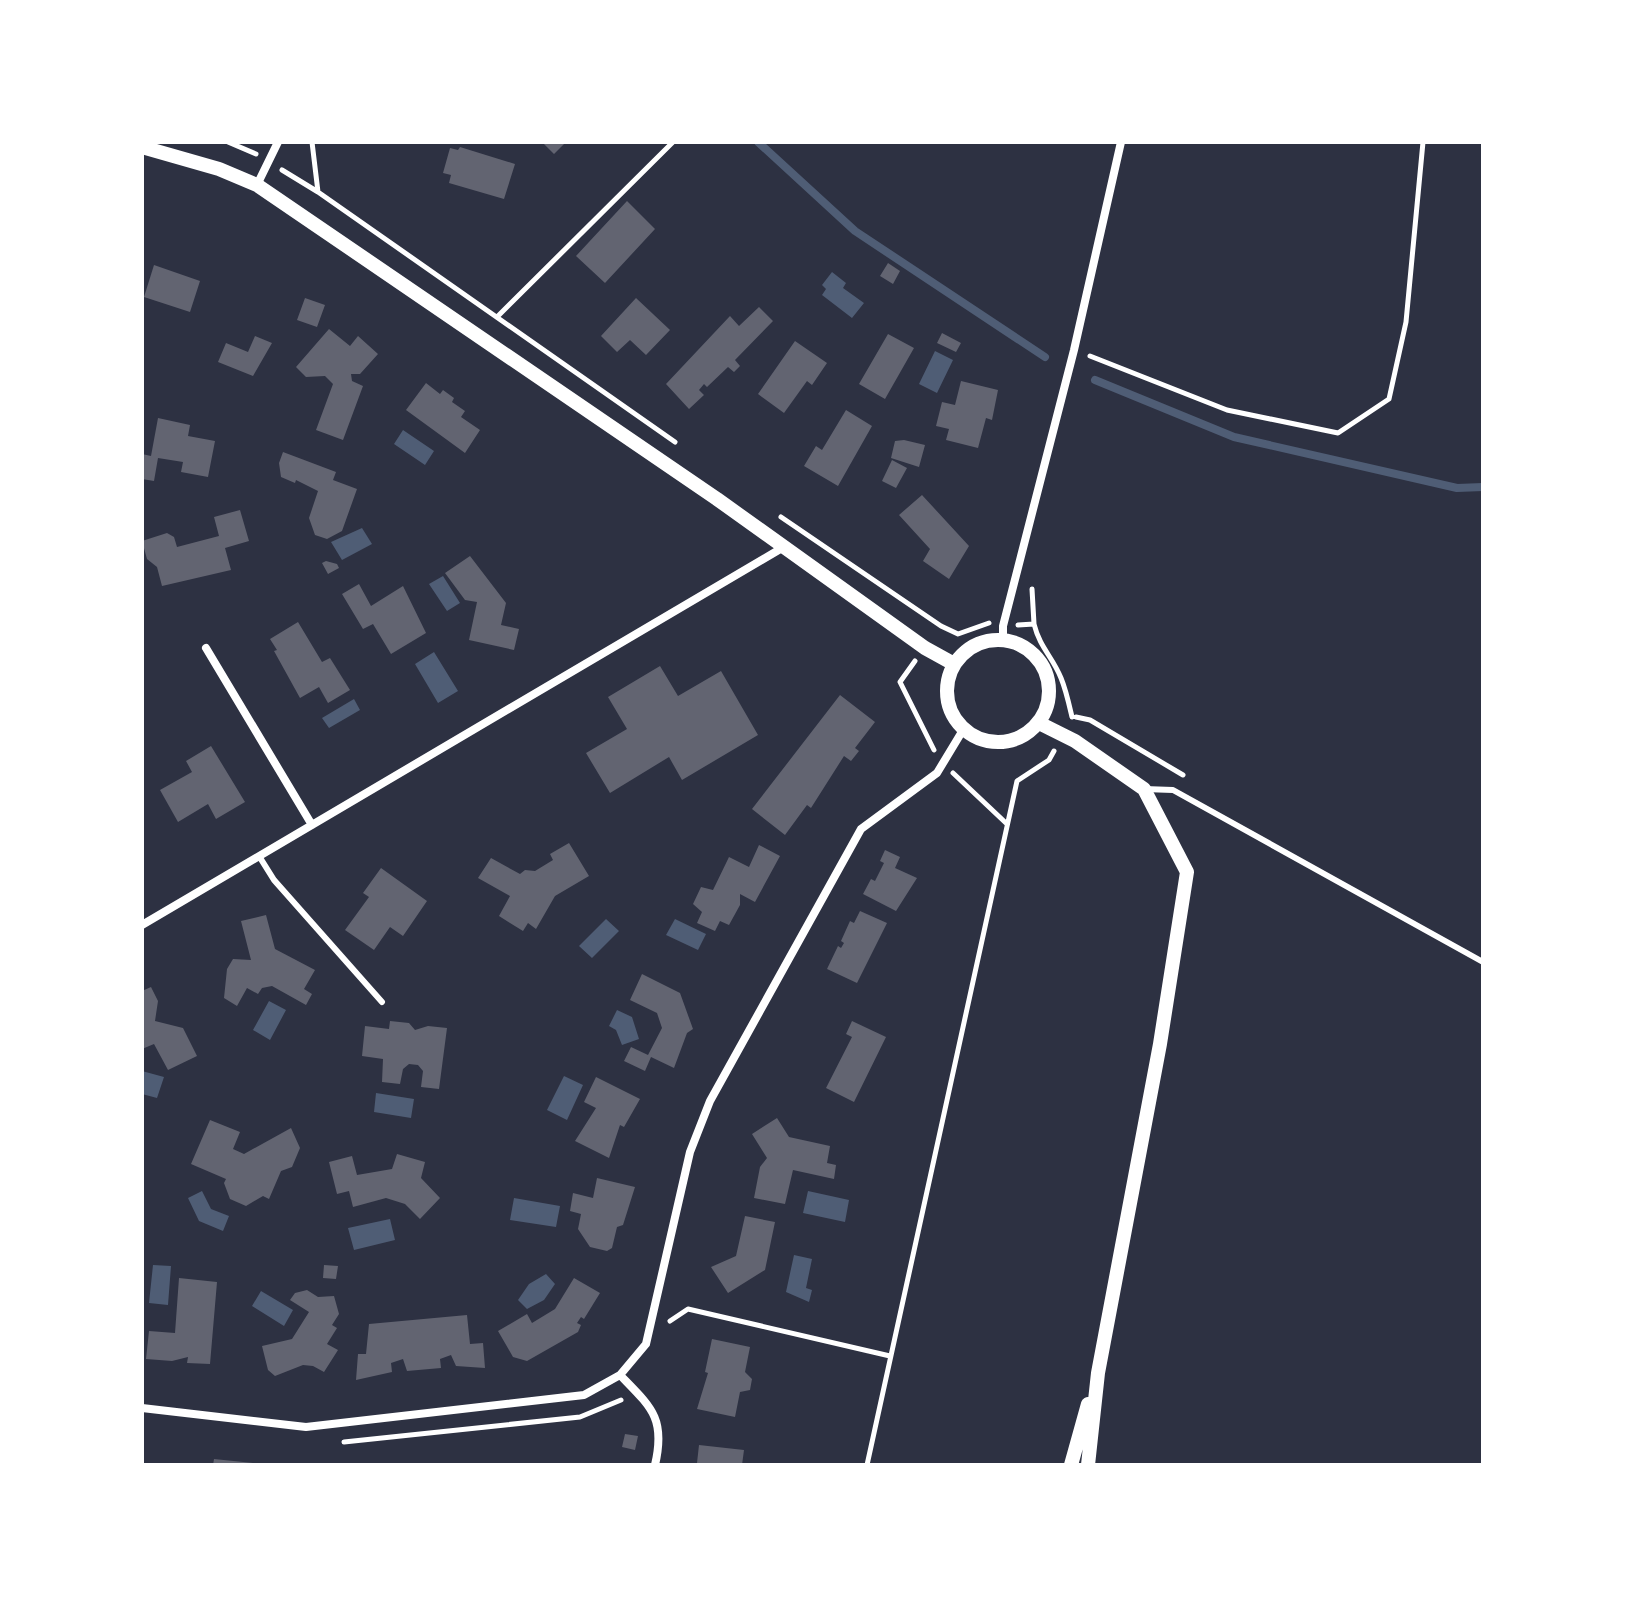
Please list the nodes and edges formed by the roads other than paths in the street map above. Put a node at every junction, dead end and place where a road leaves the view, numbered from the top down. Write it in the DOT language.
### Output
graph roads {
  1 [pos="278,142"];
  2 [pos="1121,142"];
  3 [pos="142,147"];
  4 [pos="257,185"];
  5 [pos="782,548"];
  6 [pos="1003,633"];
  7 [pos="206,648"];
  8 [pos="954,664"];
  9 [pos="1039,723"];
  10 [pos="963,730"];
  11 [pos="1144,789"];
  12 [pos="312,825"];
  13 [pos="259,856"];
  14 [pos="142,925"];
  15 [pos="1483,962"];
  16 [pos="382,1002"];
  17 [pos="1098,1373"];
  18 [pos="620,1375"];
  19 [pos="142,1408"];
  20 [pos="655,1465"];
  21 [pos="1073,1465"];
  22 [pos="1088,1465"];
  1 -- 4 [label="street"];
  2 -- 6 [label="street"];
  3 -- 4 [label="street"];
  4 -- 5 [label="street"];
  5 -- 8 [label="street"];
  5 -- 12 [label="street"];
  6 -- 8 [label="street"];
  6 -- 9 [label="street"];
  7 -- 12 [label="street"];
  8 -- 10 [label="street"];
  9 -- 10 [label="street"];
  9 -- 11 [label="street"];
  10 -- 18 [label="street"];
  11 -- 15 [label="lane"];
  11 -- 17 [label="street"];
  12 -- 13 [label="street"];
  13 -- 14 [label="street"];
  13 -- 16 [label="lane"];
  17 -- 21 [label="street"];
  17 -- 22 [label="street"];
  18 -- 19 [label="street"];
  18 -- 20 [label="street"];
}
